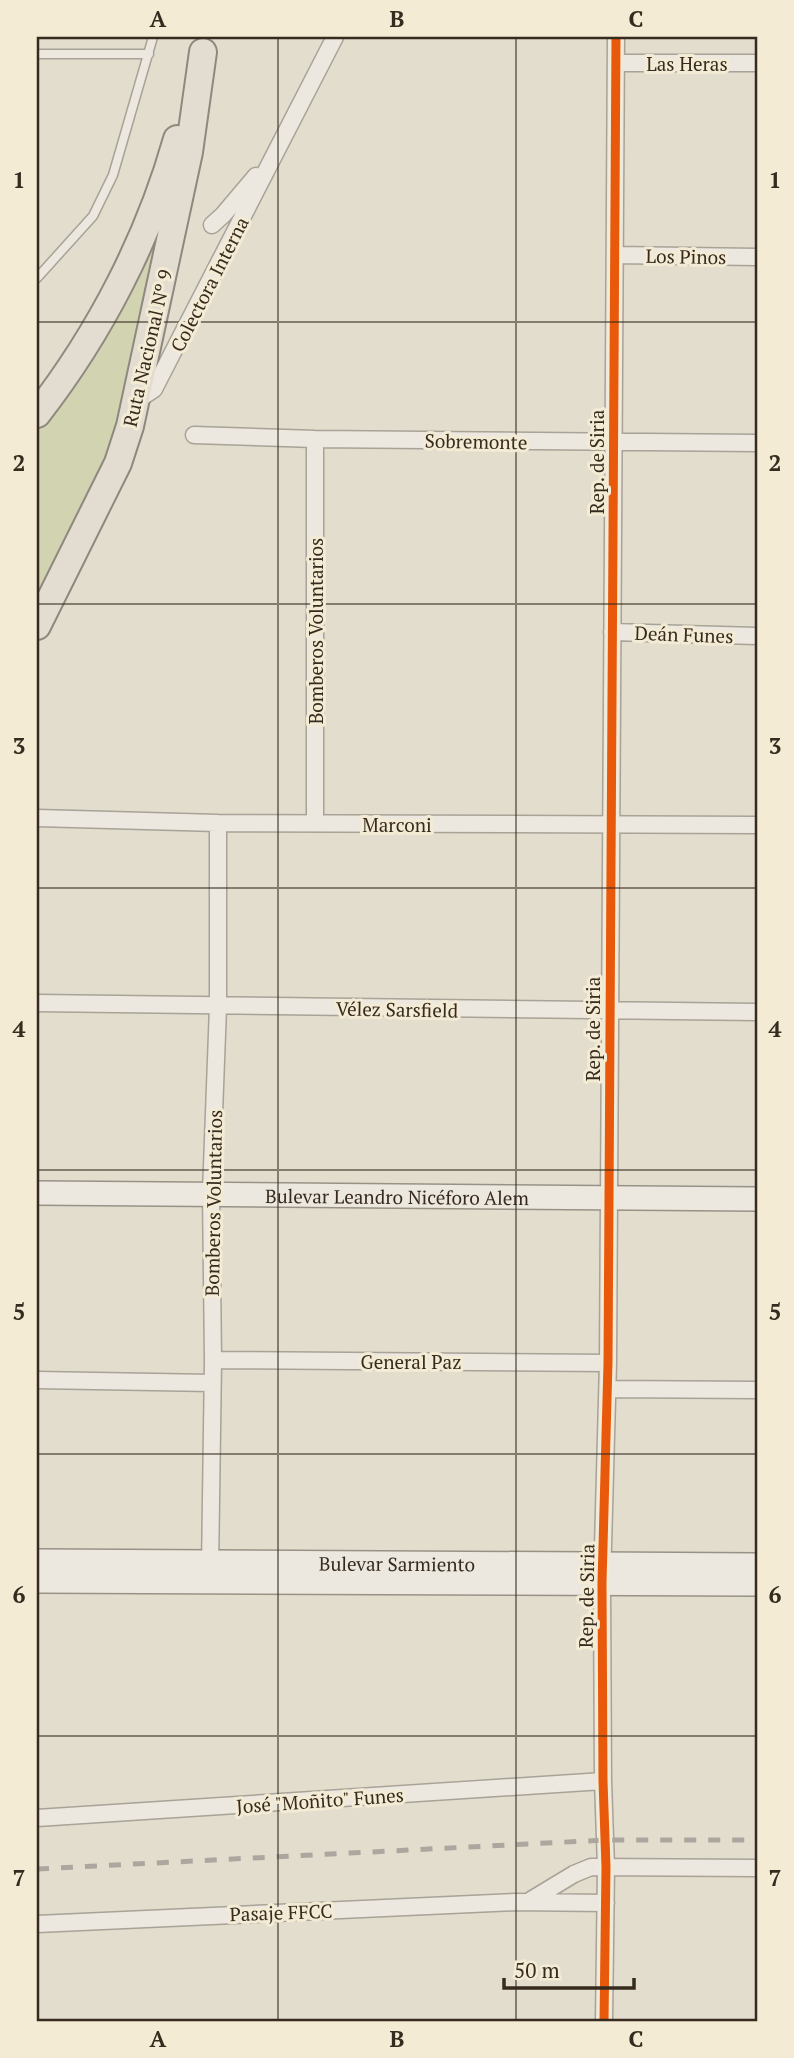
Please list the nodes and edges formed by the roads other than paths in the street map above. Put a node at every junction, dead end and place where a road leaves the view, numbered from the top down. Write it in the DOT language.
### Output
graph roads {
  1 [pos="153,37"];
  2 [pos="335,37"];
  3 [pos="615,37"];
  4 [pos="205,45"];
  5 [pos="37,54"];
  6 [pos="149,54"];
  7 [pos="616,63"];
  8 [pos="757,63"];
  9 [pos="272,159"];
  10 [pos="212,225"];
  11 [pos="615,255"];
  12 [pos="757,257"];
  13 [pos="37,278"];
  14 [pos="136,401"];
  15 [pos="37,414"];
  16 [pos="194,435"];
  17 [pos="315,439"];
  18 [pos="613,442"];
  19 [pos="757,443"];
  20 [pos="40,611"];
  21 [pos="612,632"];
  22 [pos="757,636"];
  23 [pos="37,818"];
  24 [pos="218,823"];
  25 [pos="315,824"];
  26 [pos="611,824"];
  27 [pos="757,825"];
  28 [pos="37,1003"];
  29 [pos="218,1007"];
  30 [pos="609,1011"];
  31 [pos="757,1012"];
  32 [pos="37,1193"];
  33 [pos="211,1193"];
  34 [pos="609,1199"];
  35 [pos="757,1199"];
  36 [pos="213,1360"];
  37 [pos="608,1363"];
  38 [pos="37,1380"];
  39 [pos="212,1383"];
  40 [pos="608,1389"];
  41 [pos="757,1390"];
  42 [pos="37,1561"];
  43 [pos="757,1565"];
  44 [pos="210,1573"];
  45 [pos="603,1574"];
  46 [pos="37,1581"];
  47 [pos="757,1584"];
  48 [pos="603,1781"];
  49 [pos="37,1818"];
  50 [pos="607,1867"];
  51 [pos="757,1868"];
  52 [pos="525,1902"];
  53 [pos="606,1903"];
  54 [pos="37,1924"];
  55 [pos="604,2021"];
  1 -- 6 [label="lane"];
  2 -- 9 [label="street, Colectora Interna"];
  3 -- 7 [label="street, Rep. de Siria"];
  4 -- 14 [label="main road, Ruta Nacional Nº 9"];
  4 -- 15 [label="main road, Ruta Nacional Nº 9"];
  5 -- 6 [label="lane"];
  6 -- 13 [label="lane"];
  7 -- 8 [label="street, Las Heras"];
  7 -- 11 [label="street, Rep. de Siria"];
  9 -- 10 [label="street, Colectora Interna"];
  9 -- 14 [label="street, Colectora Interna"];
  11 -- 12 [label="street, Los Pinos"];
  11 -- 18 [label="street, Rep. de Siria"];
  14 -- 20 [label="main road, Ruta Nacional Nº 9"];
  16 -- 17 [label="street, Sobremonte"];
  17 -- 18 [label="street, Sobremonte"];
  17 -- 25 [label="street, Bomberos Voluntarios"];
  18 -- 19 [label="street, Sobremonte"];
  18 -- 21 [label="street, Rep. de Siria"];
  21 -- 22 [label="street, Deán Funes"];
  21 -- 26 [label="street, Rep. de Siria"];
  23 -- 24 [label="street, Marconi"];
  24 -- 25 [label="street, Marconi"];
  24 -- 29 [label="street, Bomberos Voluntarios"];
  25 -- 26 [label="street, Marconi"];
  26 -- 27 [label="street, Marconi"];
  26 -- 30 [label="street, Rep. de Siria"];
  28 -- 29 [label="street, Vélez Sarsfield"];
  29 -- 30 [label="street, Vélez Sarsfield"];
  29 -- 33 [label="street, Bomberos Voluntarios"];
  30 -- 31 [label="street, Vélez Sarsfield"];
  30 -- 34 [label="street, Rep. de Siria"];
  32 -- 33 [label="main road, Bulevar Leandro Nicéforo Alem"];
  33 -- 34 [label="main road, Bulevar Leandro Nicéforo Alem"];
  33 -- 36 [label="street, Bomberos Voluntarios"];
  34 -- 35 [label="main road, Bulevar Leandro Nicéforo Alem"];
  34 -- 37 [label="street, Rep. de Siria"];
  36 -- 37 [label="street, General Paz"];
  36 -- 39 [label="street, Bomberos Voluntarios"];
  37 -- 40 [label="street, Rep. de Siria"];
  38 -- 39 [label="street"];
  39 -- 44 [label="street, Bomberos Voluntarios"];
  40 -- 41 [label="street"];
  40 -- 45 [label="street, Rep. de Siria"];
  42 -- 44 [label="main road, Bulevar Sarmiento"];
  43 -- 45 [label="main road, Bulevar Sarmiento"];
  44 -- 45 [label="main road, Bulevar Sarmiento"];
  44 -- 46 [label="main road, Bulevar Sarmiento"];
  45 -- 47 [label="main road, Bulevar Sarmiento"];
  45 -- 48 [label="street, Rep. de Siria"];
  48 -- 49 [label="street, José \"Moñito\" Funes"];
  48 -- 50 [label="street, Rep. de Siria"];
  50 -- 51 [label="street, Pasaje FFCC"];
  50 -- 52 [label="street, Pasaje FFCC"];
  50 -- 53 [label="street, Rep. de Siria"];
  52 -- 53 [label="street, Pasaje FFCC"];
  52 -- 54 [label="street, Pasaje FFCC"];
  53 -- 55 [label="street, Rep. de Siria"];
}
